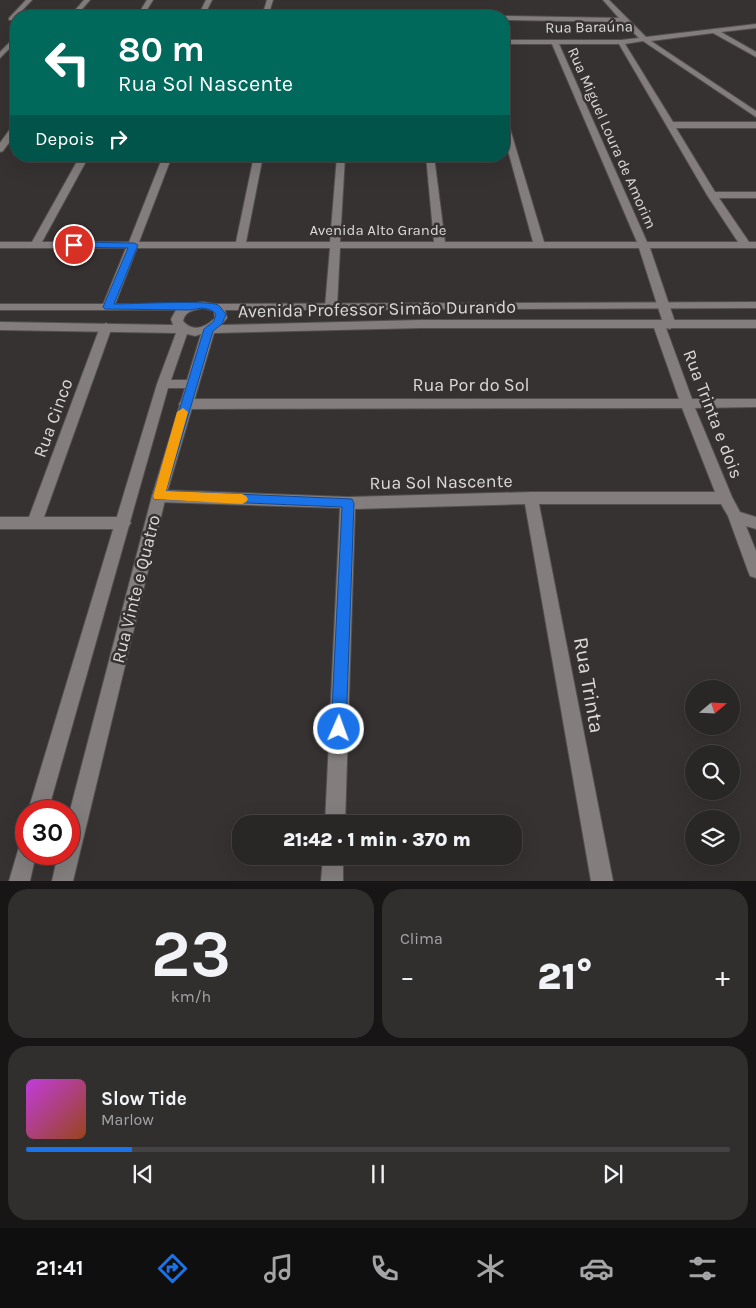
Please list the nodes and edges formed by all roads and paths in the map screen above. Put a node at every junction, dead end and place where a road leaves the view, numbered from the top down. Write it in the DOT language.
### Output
graph roads {
  1 [pos="29,0"];
  2 [pos="606,0"];
  3 [pos="20,10"];
  4 [pos="510,18"];
  5 [pos="624,20"];
  6 [pos="756,26"];
  7 [pos="714,31"];
  8 [pos="644,39"];
  9 [pos="510,42"];
  10 [pos="555,42"];
  11 [pos="621,42"];
  12 [pos="10,45"];
  13 [pos="756,55"];
  14 [pos="0,56"];
  15 [pos="756,115"];
  16 [pos="670,125"];
  17 [pos="756,125"];
  18 [pos="10,135"];
  19 [pos="510,143"];
  20 [pos="0,149"];
  21 [pos="82,162"];
  22 [pos="166,162"];
  23 [pos="258,162"];
  24 [pos="341,162"];
  25 [pos="431,162"];
  26 [pos="712,195"];
  27 [pos="756,195"];
  28 [pos="539,244"];
  29 [pos="643,244"];
  30 [pos="750,244"];
  31 [pos="0,245"];
  32 [pos="35,245"];
  33 [pos="134,245"];
  34 [pos="440,245"];
  35 [pos="240,246"];
  36 [pos="335,246"];
  37 [pos="756,305"];
  38 [pos="664,306"];
  39 [pos="0,307"];
  40 [pos="108,307"];
  41 [pos="190,307"];
  42 [pos="214,307"];
  43 [pos="331,307"];
  44 [pos="756,324"];
  45 [pos="665,325"];
  46 [pos="0,326"];
  47 [pos="106,327"];
  48 [pos="299,327"];
  49 [pos="183,329"];
  50 [pos="209,329"];
  51 [pos="163,384"];
  52 [pos="192,384"];
  53 [pos="756,403"];
  54 [pos="186,404"];
  55 [pos="687,404"];
  56 [pos="159,496"];
  57 [pos="531,498"];
  58 [pos="725,498"];
  59 [pos="348,503"];
  60 [pos="735,516"];
  61 [pos="35,522"];
  62 [pos="0,523"];
  63 [pos="122,523"];
  64 [pos="756,523"];
  65 [pos="756,572"];
  66 [pos="41,800"];
  67 [pos="335,815"];
  68 [pos="23,865"];
  69 [pos="333,865"];
  70 [pos="19,880"];
  71 [pos="62,880"];
  72 [pos="332,880"];
  73 [pos="602,880"];
  1 -- 3 [label="street"];
  2 -- 5 [label="street"];
  4 -- 5 [label="street"];
  5 -- 8 [label="street"];
  6 -- 7 [label="street, Rua Baraúna"];
  7 -- 8 [label="street, Rua Baraúna"];
  7 -- 13 [label="street"];
  8 -- 11 [label="street, Rua Baraúna"];
  8 -- 15 [label="street"];
  9 -- 10 [label="street, Rua Baraúna"];
  10 -- 11 [label="street, Rua Baraúna"];
  10 -- 29 [label="street, Rua Miguel Loura de Amorim"];
  11 -- 16 [label="street"];
  12 -- 14 [label="street"];
  16 -- 17 [label="street"];
  16 -- 26 [label="street"];
  18 -- 20 [label="street"];
  19 -- 28 [label="street"];
  21 -- 32 [label="street"];
  22 -- 33 [label="street"];
  23 -- 35 [label="street"];
  24 -- 36 [label="street"];
  25 -- 34 [label="street"];
  26 -- 27 [label="street"];
  26 -- 30 [label="street"];
  28 -- 29 [label="street, Avenida Alto Grande"];
  28 -- 34 [label="street, Avenida Alto Grande"];
  29 -- 30 [label="street, Avenida Alto Grande"];
  29 -- 38 [label="street, Rua Miguel Loura de Amorim"];
  31 -- 32 [label="street, Avenida Alto Grande"];
  32 -- 33 [label="street, Avenida Alto Grande"];
  33 -- 35 [label="street, Avenida Alto Grande"];
  33 -- 40 [label="street"];
  34 -- 36 [label="street, Avenida Alto Grande"];
  35 -- 36 [label="street, Avenida Alto Grande"];
  36 -- 43 [label="street"];
  37 -- 38 [label="street, Avenida Professor Simão Durando"];
  38 -- 43 [label="street, Avenida Professor Simão Durando"];
  38 -- 45 [label="street, Rua Trinta e dois"];
  39 -- 40 [label="street, Avenida Professor Simão Durando"];
  40 -- 41 [label="street, Avenida Professor Simão Durando"];
  41 -- 42 [label="street, Avenida Professor Simão Durando"];
  41 -- 49 [label="street, Rua Vinte e Quatro"];
  42 -- 43 [label="street, Avenida Professor Simão Durando"];
  42 -- 50 [label="street, Rua Vinte e Quatro"];
  43 -- 48 [label="street"];
  44 -- 45 [label="street, Avenida Professor Simão Durando"];
  45 -- 48 [label="street, Avenida Professor Simão Durando"];
  45 -- 55 [label="street, Rua Trinta e dois"];
  46 -- 47 [label="street, Avenida Professor Simão Durando"];
  47 -- 49 [label="street, Avenida Professor Simão Durando"];
  47 -- 61 [label="street, Rua Cinco"];
  48 -- 50 [label="street, Avenida Professor Simão Durando"];
  49 -- 50 [label="street, Avenida Professor Simão Durando"];
  49 -- 51 [label="street, Rua Vinte e Quatro"];
  50 -- 52 [label="street, Rua Vinte e Quatro"];
  51 -- 52 [label="street"];
  51 -- 63 [label="street, Rua Vinte e Quatro"];
  52 -- 54 [label="street, Rua Vinte e Quatro"];
  53 -- 55 [label="street, Rua Por do Sol"];
  54 -- 55 [label="street, Rua Por do Sol"];
  54 -- 56 [label="street, Rua Vinte e Quatro"];
  55 -- 58 [label="street, Rua Trinta e dois"];
  56 -- 59 [label="street, Rua Sol Nascente"];
  56 -- 71 [label="street, Rua Vinte e Quatro"];
  57 -- 58 [label="street, Rua Sol Nascente"];
  57 -- 59 [label="street, Rua Sol Nascente"];
  57 -- 73 [label="street, Rua Trinta"];
  58 -- 60 [label="street, Rua Trinta e dois"];
  59 -- 67 [label="street"];
  60 -- 64 [label="street"];
  60 -- 65 [label="street, Rua Trinta e dois"];
  61 -- 62 [label="street"];
  61 -- 63 [label="street"];
  63 -- 66 [label="street, Rua Vinte e Quatro"];
  68 -- 70 [label="street"];
  69 -- 72 [label="street"];
}
